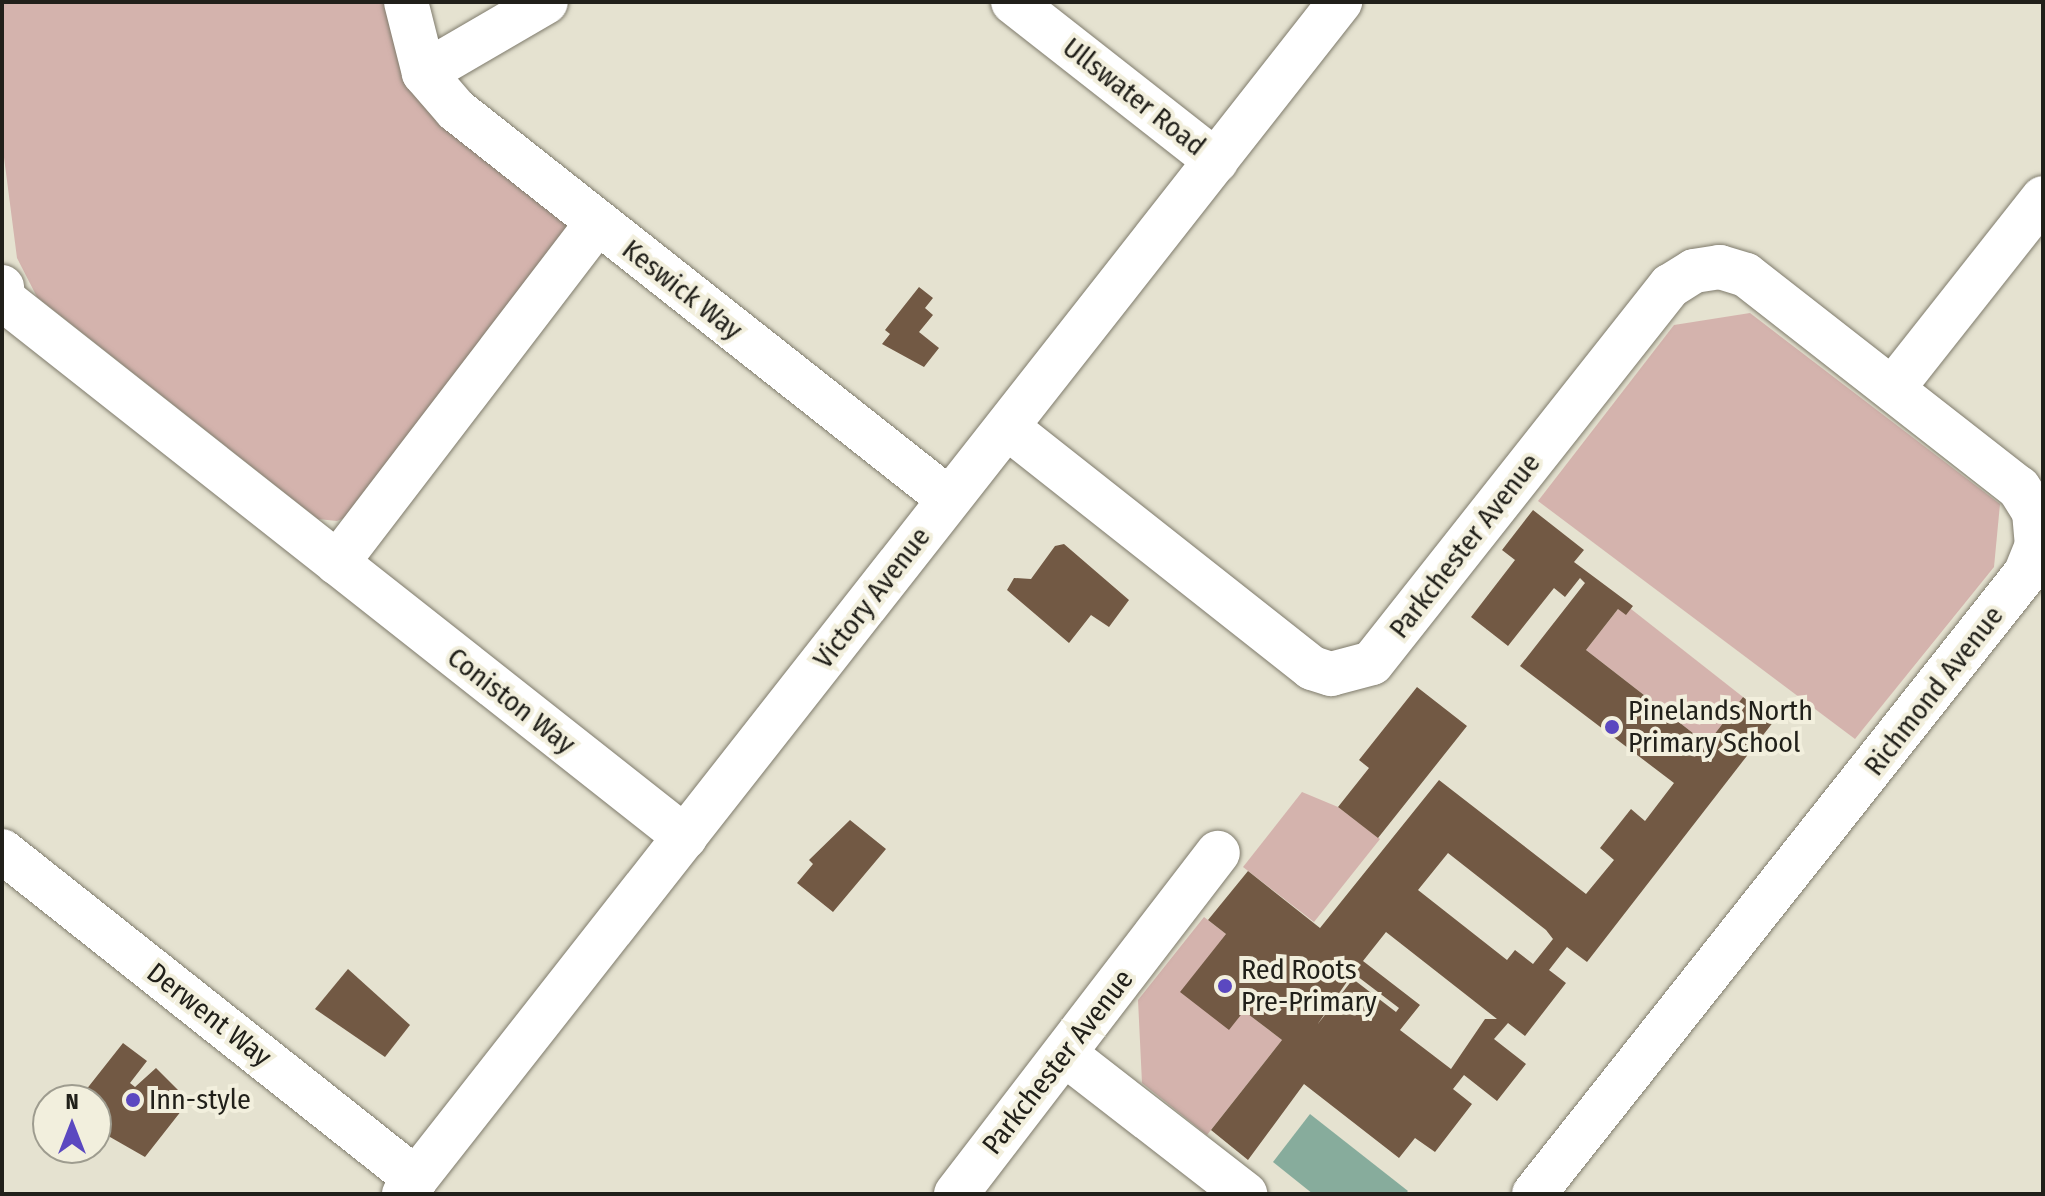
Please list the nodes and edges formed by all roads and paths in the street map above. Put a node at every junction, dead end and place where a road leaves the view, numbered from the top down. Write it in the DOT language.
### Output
graph roads {
  1 [pos="406,2"];
  2 [pos="546,2"];
  3 [pos="1013,2"];
  4 [pos="1340,2"];
  5 [pos="424,73"];
  6 [pos="1216,161"];
  7 [pos="2043,198"];
  8 [pos="597,223"];
  9 [pos="2,296"];
  10 [pos="1893,388"];
  11 [pos="1008,428"];
  12 [pos="949,499"];
  13 [pos="337,563"];
  14 [pos="685,837"];
  15 [pos="2,851"];
  16 [pos="1218,853"];
  17 [pos="1066,1055"];
  18 [pos="1533,1179"];
  19 [pos="410,1186"];
  20 [pos="956,1194"];
  21 [pos="1245,1194"];
  1 -- 5 [label="street, Keswick Way"];
  2 -- 5 [label="street"];
  3 -- 6 [label="street, Ullswater Road"];
  4 -- 6 [label="street, Victory Avenue"];
  5 -- 8 [label="street, Keswick Way"];
  6 -- 11 [label="street, Victory Avenue"];
  7 -- 10 [label="street"];
  8 -- 12 [label="street, Keswick Way"];
  8 -- 13 [label="street"];
  9 -- 13 [label="street, Coniston Way"];
  10 -- 11 [label="street, Parkchester Avenue"];
  10 -- 18 [label="street, Richmond Avenue"];
  11 -- 12 [label="street, Victory Avenue"];
  12 -- 14 [label="street, Victory Avenue"];
  13 -- 14 [label="street, Coniston Way"];
  14 -- 19 [label="street, Victory Avenue"];
  15 -- 19 [label="street, Derwent Way"];
  16 -- 17 [label="street, Parkchester Avenue"];
  17 -- 20 [label="street, Parkchester Avenue"];
  17 -- 21 [label="street"];
}
